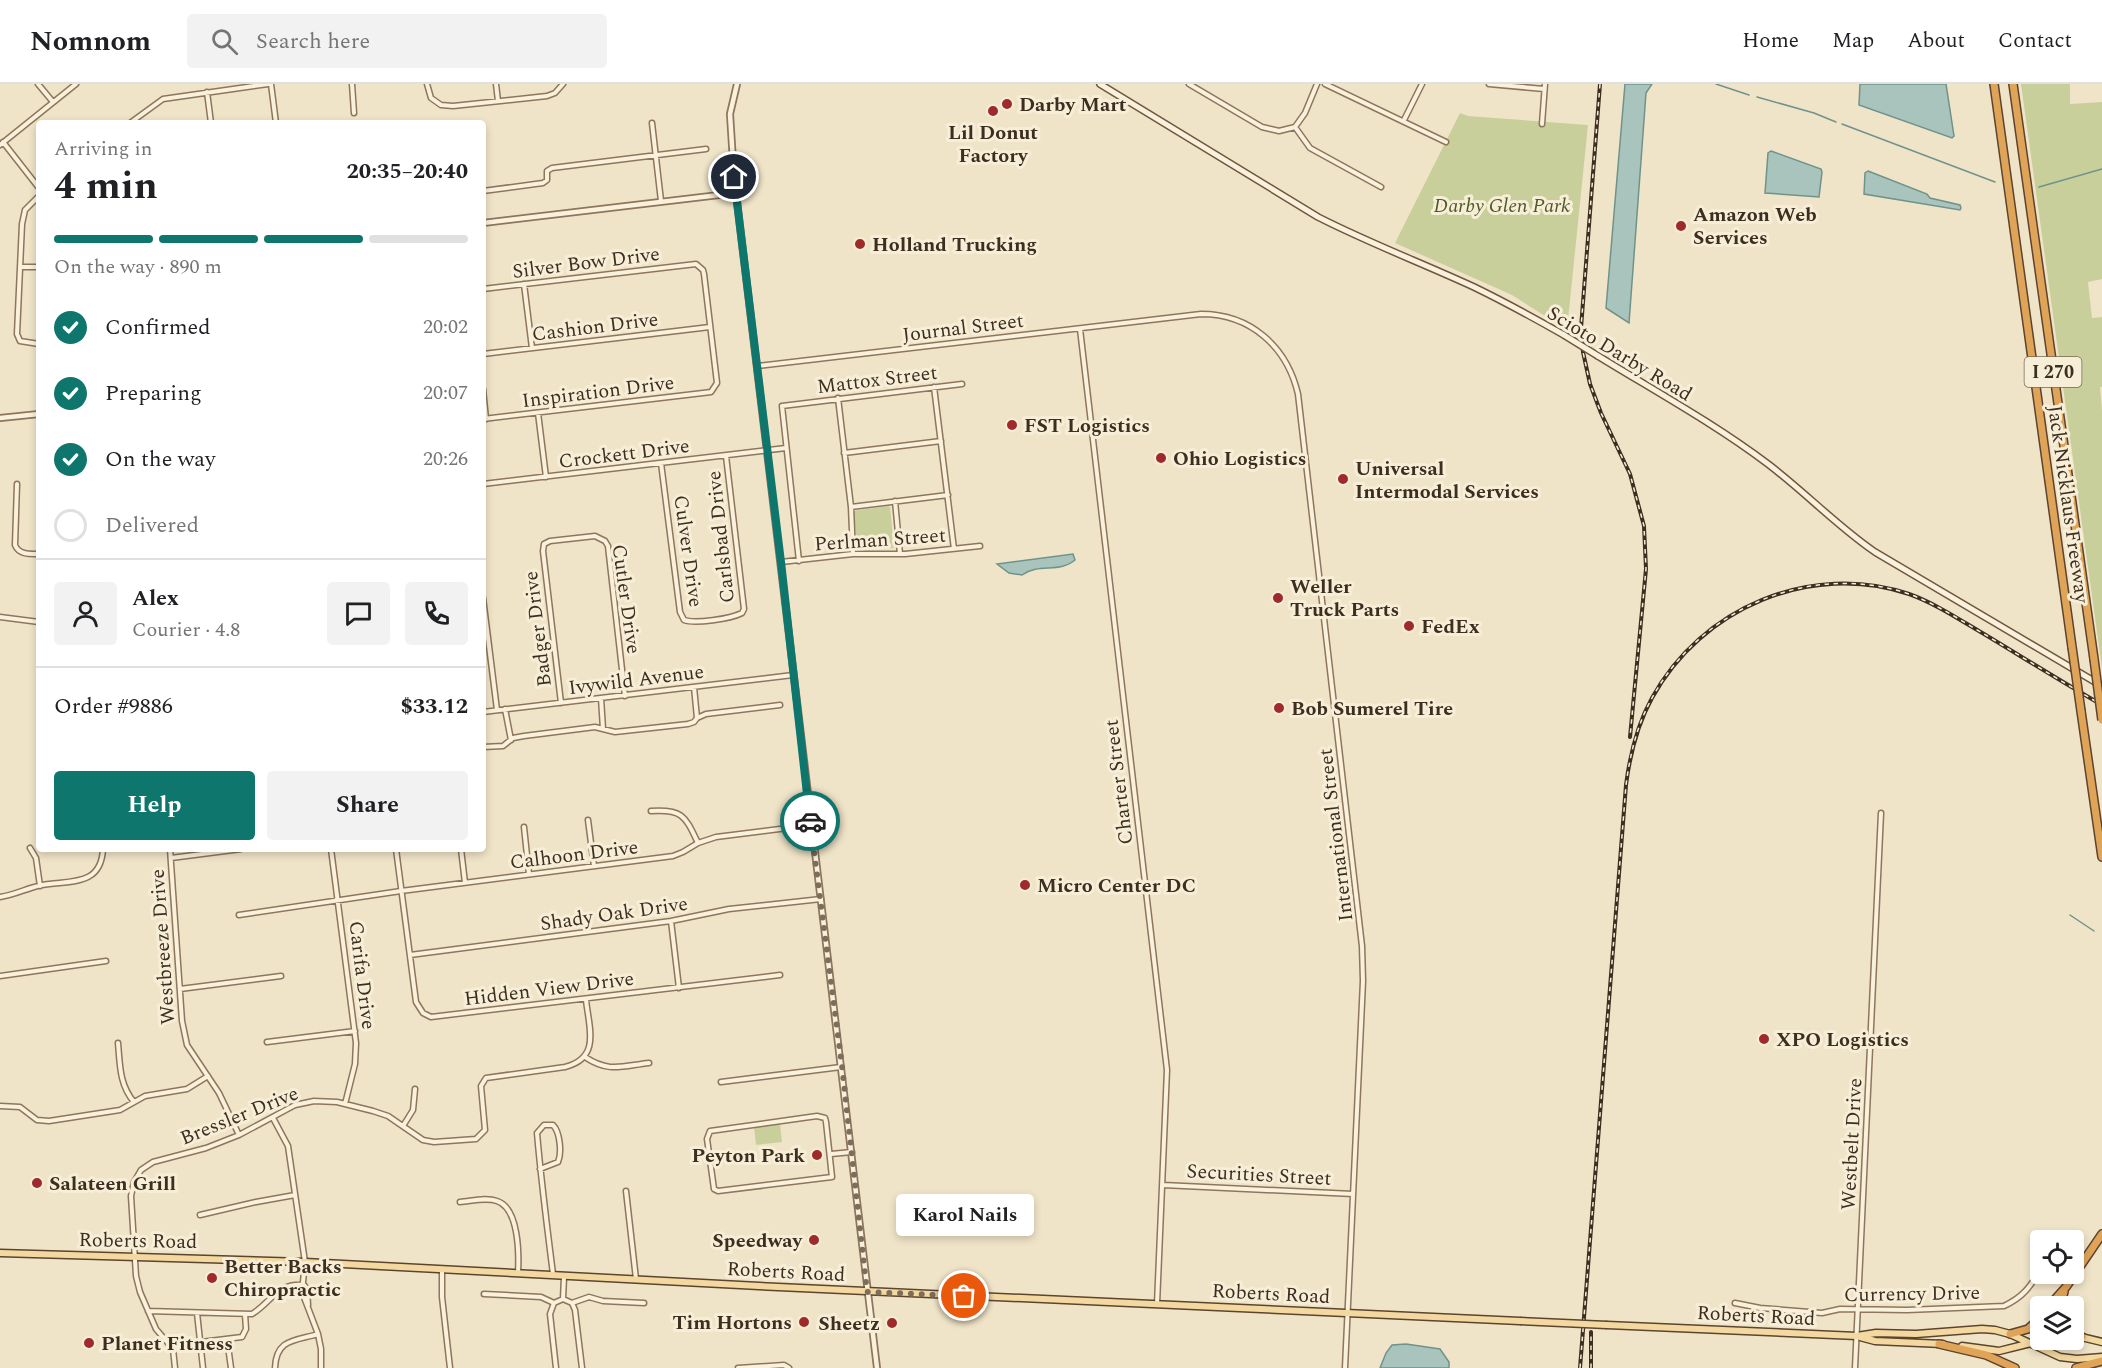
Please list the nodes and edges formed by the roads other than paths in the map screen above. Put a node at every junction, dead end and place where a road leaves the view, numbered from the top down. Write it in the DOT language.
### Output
graph roads {
  1 [pos="38,84"];
  2 [pos="76,84"];
  3 [pos="269,84"];
  4 [pos="352,84"];
  5 [pos="427,84"];
  6 [pos="496,84"];
  7 [pos="737,84"];
  8 [pos="1100,84"];
  9 [pos="1189,84"];
  10 [pos="1317,84"];
  11 [pos="1325,84"];
  12 [pos="1422,84"];
  13 [pos="1489,84"];
  14 [pos="1994,84"];
  15 [pos="2013,84"];
  16 [pos="563,86"];
  17 [pos="1545,86"];
  18 [pos="207,92"];
  19 [pos="498,101"];
  20 [pos="53,102"];
  21 [pos="354,113"];
  22 [pos="134,120"];
  23 [pos="211,120"];
  24 [pos="275,120"];
  25 [pos="1404,120"];
  26 [pos="652,123"];
  27 [pos="1542,124"];
  28 [pos="1295,127"];
  29 [pos="1446,142"];
  30 [pos="2,144"];
  31 [pos="706,150"];
  32 [pos="656,156"];
  33 [pos="36,184"];
  34 [pos="1381,187"];
  35 [pos="486,191"];
  36 [pos="736,193"];
  37 [pos="36,199"];
  38 [pos="661,201"];
  39 [pos="486,223"];
  40 [pos="20,267"];
  41 [pos="36,267"];
  42 [pos="524,284"];
  43 [pos="486,289"];
  44 [pos="1173,317"];
  45 [pos="710,327"];
  46 [pos="1080,328"];
  47 [pos="36,344"];
  48 [pos="532,348"];
  49 [pos="486,354"];
  50 [pos="758,366"];
  51 [pos="962,384"];
  52 [pos="934,387"];
  53 [pos="838,398"];
  54 [pos="538,413"];
  55 [pos="36,414"];
  56 [pos="0,418"];
  57 [pos="486,419"];
  58 [pos="941,441"];
  59 [pos="786,448"];
  60 [pos="768,450"];
  61 [pos="844,453"];
  62 [pos="726,456"];
  63 [pos="661,463"];
  64 [pos="546,477"];
  65 [pos="17,484"];
  66 [pos="486,484"];
  67 [pos="948,495"];
  68 [pos="895,501"];
  69 [pos="850,507"];
  70 [pos="980,546"];
  71 [pos="954,549"];
  72 [pos="543,551"];
  73 [pos="36,554"];
  74 [pos="853,554"];
  75 [pos="900,554"];
  76 [pos="799,561"];
  77 [pos="781,562"];
  78 [pos="742,614"];
  79 [pos="0,617"];
  80 [pos="36,622"];
  81 [pos="486,647"];
  82 [pos="793,675"];
  83 [pos="2102,686"];
  84 [pos="694,687"];
  85 [pos="625,696"];
  86 [pos="601,698"];
  87 [pos="561,703"];
  88 [pos="780,705"];
  89 [pos="505,709"];
  90 [pos="497,710"];
  91 [pos="486,712"];
  92 [pos="697,718"];
  93 [pos="2102,720"];
  94 [pos="603,729"];
  95 [pos="511,740"];
  96 [pos="486,747"];
  97 [pos="651,811"];
  98 [pos="1881,813"];
  99 [pos="588,820"];
  100 [pos="811,825"];
  101 [pos="524,827"];
  102 [pos="698,843"];
  103 [pos="30,848"];
  104 [pos="103,852"];
  105 [pos="170,852"];
  106 [pos="218,852"];
  107 [pos="331,852"];
  108 [pos="396,852"];
  109 [pos="461,852"];
  110 [pos="2102,857"];
  111 [pos="171,858"];
  112 [pos="594,866"];
  113 [pos="529,874"];
  114 [pos="465,883"];
  115 [pos="40,886"];
  116 [pos="402,891"];
  117 [pos="0,897"];
  118 [pos="821,898"];
  119 [pos="338,901"];
  120 [pos="239,915"];
  121 [pos="670,921"];
  122 [pos="410,955"];
  123 [pos="106,961"];
  124 [pos="780,975"];
  125 [pos="0,976"];
  126 [pos="281,976"];
  127 [pos="680,988"];
  128 [pos="180,989"];
  129 [pos="586,1000"];
  130 [pos="355,1031"];
  131 [pos="118,1042"];
  132 [pos="267,1042"];
  133 [pos="585,1057"];
  134 [pos="649,1063"];
  135 [pos="842,1066"];
  136 [pos="208,1076"];
  137 [pos="721,1082"];
  138 [pos="415,1089"];
  139 [pos="134,1102"];
  140 [pos="345,1104"];
  141 [pos="0,1106"];
  142 [pos="273,1118"];
  143 [pos="403,1126"];
  144 [pos="239,1135"];
  145 [pos="852,1152"];
  146 [pos="831,1154"];
  147 [pos="540,1169"];
  148 [pos="1163,1185"];
  149 [pos="626,1191"];
  150 [pos="1353,1194"];
  151 [pos="295,1195"];
  152 [pos="460,1202"];
  153 [pos="200,1215"];
  154 [pos="2102,1234"];
  155 [pos="0,1253"];
  156 [pos="135,1257"];
  157 [pos="305,1262"];
  158 [pos="442,1270"];
  159 [pos="518,1274"];
  160 [pos="554,1276"];
  161 [pos="564,1277"];
  162 [pos="637,1280"];
  163 [pos="2031,1284"];
  164 [pos="304,1285"];
  165 [pos="2066,1287"];
  166 [pos="867,1292"];
  167 [pos="484,1294"];
  168 [pos="2058,1296"];
  169 [pos="2063,1296"];
  170 [pos="563,1299"];
  171 [pos="572,1303"];
  172 [pos="644,1303"];
  173 [pos="1735,1303"];
  174 [pos="554,1304"];
  175 [pos="1157,1304"];
  176 [pos="1858,1309"];
  177 [pos="148,1311"];
  178 [pos="197,1313"];
  179 [pos="244,1314"];
  180 [pos="1348,1314"];
  181 [pos="2030,1327"];
  182 [pos="318,1334"];
  183 [pos="2010,1334"];
  184 [pos="1857,1336"];
  185 [pos="2084,1338"];
  186 [pos="227,1339"];
  187 [pos="201,1342"];
  188 [pos="2102,1342"];
  189 [pos="2030,1343"];
  190 [pos="1939,1344"];
  191 [pos="2045,1350"];
  192 [pos="2102,1359"];
  193 [pos="756,1367"];
  194 [pos="175,1368"];
  195 [pos="203,1368"];
  196 [pos="231,1368"];
  197 [pos="274,1368"];
  198 [pos="321,1368"];
  199 [pos="450,1368"];
  200 [pos="556,1368"];
  201 [pos="582,1368"];
  202 [pos="738,1368"];
  203 [pos="789,1368"];
  204 [pos="877,1368"];
  205 [pos="1345,1368"];
  206 [pos="1855,1368"];
  207 [pos="2015,1368"];
  208 [pos="2076,1368"];
  1 -- 20 [label="street"];
  2 -- 20 [label="street"];
  3 -- 18 [label="street"];
  3 -- 24 [label="street"];
  4 -- 21 [label="street"];
  5 -- 19 [label="street"];
  6 -- 19 [label="street"];
  7 -- 36 [label="street"];
  8 -- 83 [label="main road, Scioto Darby Road, bridge"];
  9 -- 28 [label="street"];
  10 -- 28 [label="street"];
  11 -- 25 [label="street"];
  12 -- 25 [label="street"];
  13 -- 17 [label="street"];
  14 -- 110 [label="highway, Jack Nicklaus Freeway / I 270, bridge"];
  15 -- 93 [label="highway, Jack Nicklaus Freeway / I 270, bridge"];
  16 -- 19 [label="street"];
  17 -- 27 [label="street"];
  18 -- 22 [label="street"];
  18 -- 23 [label="street"];
  20 -- 30 [label="street"];
  25 -- 29 [label="street"];
  26 -- 32 [label="street"];
  28 -- 34 [label="street"];
  30 -- 33 [label="street"];
  31 -- 32 [label="street"];
  32 -- 35 [label="street"];
  32 -- 38 [label="street"];
  36 -- 38 [label="street"];
  36 -- 50 [label="street"];
  37 -- 40 [label="street"];
  38 -- 39 [label="street"];
  40 -- 41 [label="street"];
  40 -- 47 [label="street"];
  42 -- 43 [label="street, Silver Bow Drive"];
  42 -- 45 [label="street, Silver Bow Drive"];
  42 -- 48 [label="street"];
  44 -- 46 [label="street, Journal Street"];
  44 -- 150 [label="street, International Street"];
  45 -- 48 [label="street, Cashion Drive"];
  45 -- 54 [label="street, Inspiration Drive"];
  46 -- 50 [label="street, Journal Street"];
  46 -- 148 [label="street, Charter Street"];
  48 -- 49 [label="street, Cashion Drive"];
  50 -- 60 [label="street"];
  51 -- 52 [label="street, Mattox Street"];
  52 -- 53 [label="street, Mattox Street"];
  52 -- 58 [label="street"];
  53 -- 59 [label="street, Mattox Street"];
  53 -- 61 [label="street"];
  54 -- 57 [label="street, Inspiration Drive"];
  54 -- 64 [label="street"];
  55 -- 56 [label="street"];
  58 -- 61 [label="street"];
  58 -- 67 [label="street"];
  59 -- 60 [label="street, Crockett Drive"];
  59 -- 76 [label="street"];
  60 -- 62 [label="street, Crockett Drive"];
  60 -- 77 [label="street"];
  61 -- 69 [label="street"];
  62 -- 63 [label="street, Crockett Drive"];
  62 -- 78 [label="street, Carlsbad Drive"];
  63 -- 64 [label="street, Crockett Drive"];
  63 -- 78 [label="street, Culver Drive"];
  64 -- 66 [label="street, Crockett Drive"];
  65 -- 73 [label="street"];
  67 -- 68 [label="street"];
  67 -- 71 [label="street"];
  68 -- 69 [label="street"];
  68 -- 75 [label="street"];
  69 -- 74 [label="street"];
  70 -- 71 [label="street, Perlman Street"];
  71 -- 75 [label="street, Perlman Street"];
  72 -- 85 [label="street, Cutler Drive"];
  72 -- 87 [label="street, Badger Drive"];
  74 -- 75 [label="street, Perlman Street"];
  74 -- 76 [label="street, Perlman Street"];
  76 -- 77 [label="street, Perlman Street"];
  77 -- 82 [label="street"];
  79 -- 80 [label="street"];
  81 -- 90 [label="street"];
  82 -- 84 [label="street, Ivywild Avenue"];
  82 -- 100 [label="street"];
  84 -- 85 [label="street, Ivywild Avenue"];
  84 -- 92 [label="street"];
  85 -- 86 [label="street, Ivywild Avenue"];
  86 -- 87 [label="street, Ivywild Avenue"];
  86 -- 94 [label="street"];
  87 -- 89 [label="street, Ivywild Avenue"];
  88 -- 92 [label="street"];
  89 -- 90 [label="street, Ivywild Avenue"];
  89 -- 95 [label="street"];
  90 -- 91 [label="street, Ivywild Avenue"];
  92 -- 94 [label="street"];
  94 -- 95 [label="street"];
  95 -- 96 [label="street"];
  97 -- 102 [label="street"];
  98 -- 176 [label="street, Westbelt Drive"];
  99 -- 112 [label="street"];
  100 -- 102 [label="street, Calhoon Drive"];
  100 -- 118 [label="street"];
  101 -- 113 [label="street"];
  102 -- 112 [label="street, Calhoon Drive"];
  103 -- 115 [label="street"];
  104 -- 115 [label="street"];
  105 -- 111 [label="street, Westbreeze Drive"];
  106 -- 111 [label="street"];
  107 -- 119 [label="street, Carifa Drive"];
  108 -- 116 [label="street"];
  109 -- 114 [label="street"];
  111 -- 128 [label="street, Westbreeze Drive"];
  112 -- 113 [label="street, Calhoon Drive"];
  113 -- 114 [label="street, Calhoon Drive"];
  114 -- 116 [label="street, Calhoon Drive"];
  115 -- 117 [label="street"];
  116 -- 119 [label="street, Calhoon Drive"];
  116 -- 122 [label="street"];
  118 -- 121 [label="street, Shady Oak Drive"];
  118 -- 135 [label="street"];
  119 -- 120 [label="street, Calhoon Drive"];
  119 -- 130 [label="street, Carifa Drive"];
  121 -- 122 [label="street, Shady Oak Drive"];
  121 -- 127 [label="street"];
  122 -- 129 [label="street, Hidden View Drive"];
  123 -- 125 [label="street"];
  124 -- 127 [label="street, Hidden View Drive"];
  126 -- 128 [label="street"];
  127 -- 129 [label="street, Hidden View Drive"];
  128 -- 136 [label="street, Westbreeze Drive"];
  129 -- 133 [label="street"];
  130 -- 132 [label="street"];
  130 -- 140 [label="street, Carifa Drive"];
  131 -- 139 [label="street"];
  133 -- 134 [label="street"];
  133 -- 143 [label="street, Bressler Drive"];
  135 -- 137 [label="street"];
  135 -- 145 [label="street"];
  136 -- 139 [label="street"];
  136 -- 144 [label="street, Westbreeze Drive"];
  138 -- 143 [label="street"];
  139 -- 141 [label="street"];
  140 -- 142 [label="street, Bressler Drive"];
  140 -- 143 [label="street, Bressler Drive"];
  142 -- 144 [label="street, Bressler Drive"];
  142 -- 151 [label="street"];
  144 -- 156 [label="street, Bressler Drive"];
  145 -- 146 [label="street"];
  145 -- 166 [label="street"];
  146 -- 146 [label="street"];
  147 -- 147 [label="street"];
  147 -- 160 [label="street"];
  148 -- 150 [label="street, Securities Street"];
  148 -- 175 [label="street, Charter Street"];
  149 -- 162 [label="street"];
  150 -- 180 [label="street, International Street"];
  151 -- 153 [label="street"];
  151 -- 157 [label="street"];
  152 -- 159 [label="street"];
  154 -- 165 [label="highway"];
  155 -- 156 [label="main road, Roberts Road"];
  156 -- 157 [label="main road, Roberts Road"];
  156 -- 177 [label="street, Bressler Drive"];
  157 -- 158 [label="main road, Roberts Road"];
  157 -- 164 [label="street"];
  158 -- 159 [label="main road, Roberts Road"];
  158 -- 199 [label="street"];
  159 -- 160 [label="main road, Roberts Road"];
  160 -- 161 [label="main road, Roberts Road"];
  161 -- 162 [label="main road, Roberts Road"];
  161 -- 170 [label="street"];
  162 -- 166 [label="main road, Roberts Road"];
  163 -- 176 [label="street, Currency Drive"];
  164 -- 179 [label="street"];
  164 -- 182 [label="street"];
  165 -- 168 [label="highway"];
  165 -- 169 [label="highway"];
  166 -- 175 [label="main road, Roberts Road"];
  166 -- 204 [label="street"];
  167 -- 174 [label="street"];
  170 -- 171 [label="street"];
  170 -- 174 [label="street"];
  171 -- 172 [label="street"];
  171 -- 201 [label="street"];
  173 -- 176 [label="street, Currency Drive"];
  174 -- 200 [label="street"];
  175 -- 180 [label="main road, Roberts Road"];
  176 -- 184 [label="street, Westbelt Drive"];
  177 -- 178 [label="street"];
  177 -- 194 [label="street, Bressler Drive"];
  178 -- 179 [label="street"];
  178 -- 187 [label="street"];
  179 -- 186 [label="street"];
  180 -- 184 [label="main road, Roberts Road, bridge"];
  180 -- 205 [label="street, International Street"];
  181 -- 183 [label="highway"];
  182 -- 197 [label="street"];
  182 -- 198 [label="street"];
  183 -- 184 [label="main road, Roberts Road"];
  183 -- 189 [label="main road, Roberts Road"];
  184 -- 190 [label="main road, Roberts Road"];
  184 -- 206 [label="street, Westbelt Drive"];
  185 -- 188 [label="main road"];
  186 -- 187 [label="street"];
  186 -- 196 [label="street"];
  187 -- 195 [label="street"];
  189 -- 190 [label="main road, Roberts Road"];
  190 -- 207 [label="highway"];
  191 -- 192 [label="main road, Roberts Road"];
  192 -- 208 [label="highway"];
  193 -- 202 [label="street"];
  193 -- 203 [label="street"];
}
